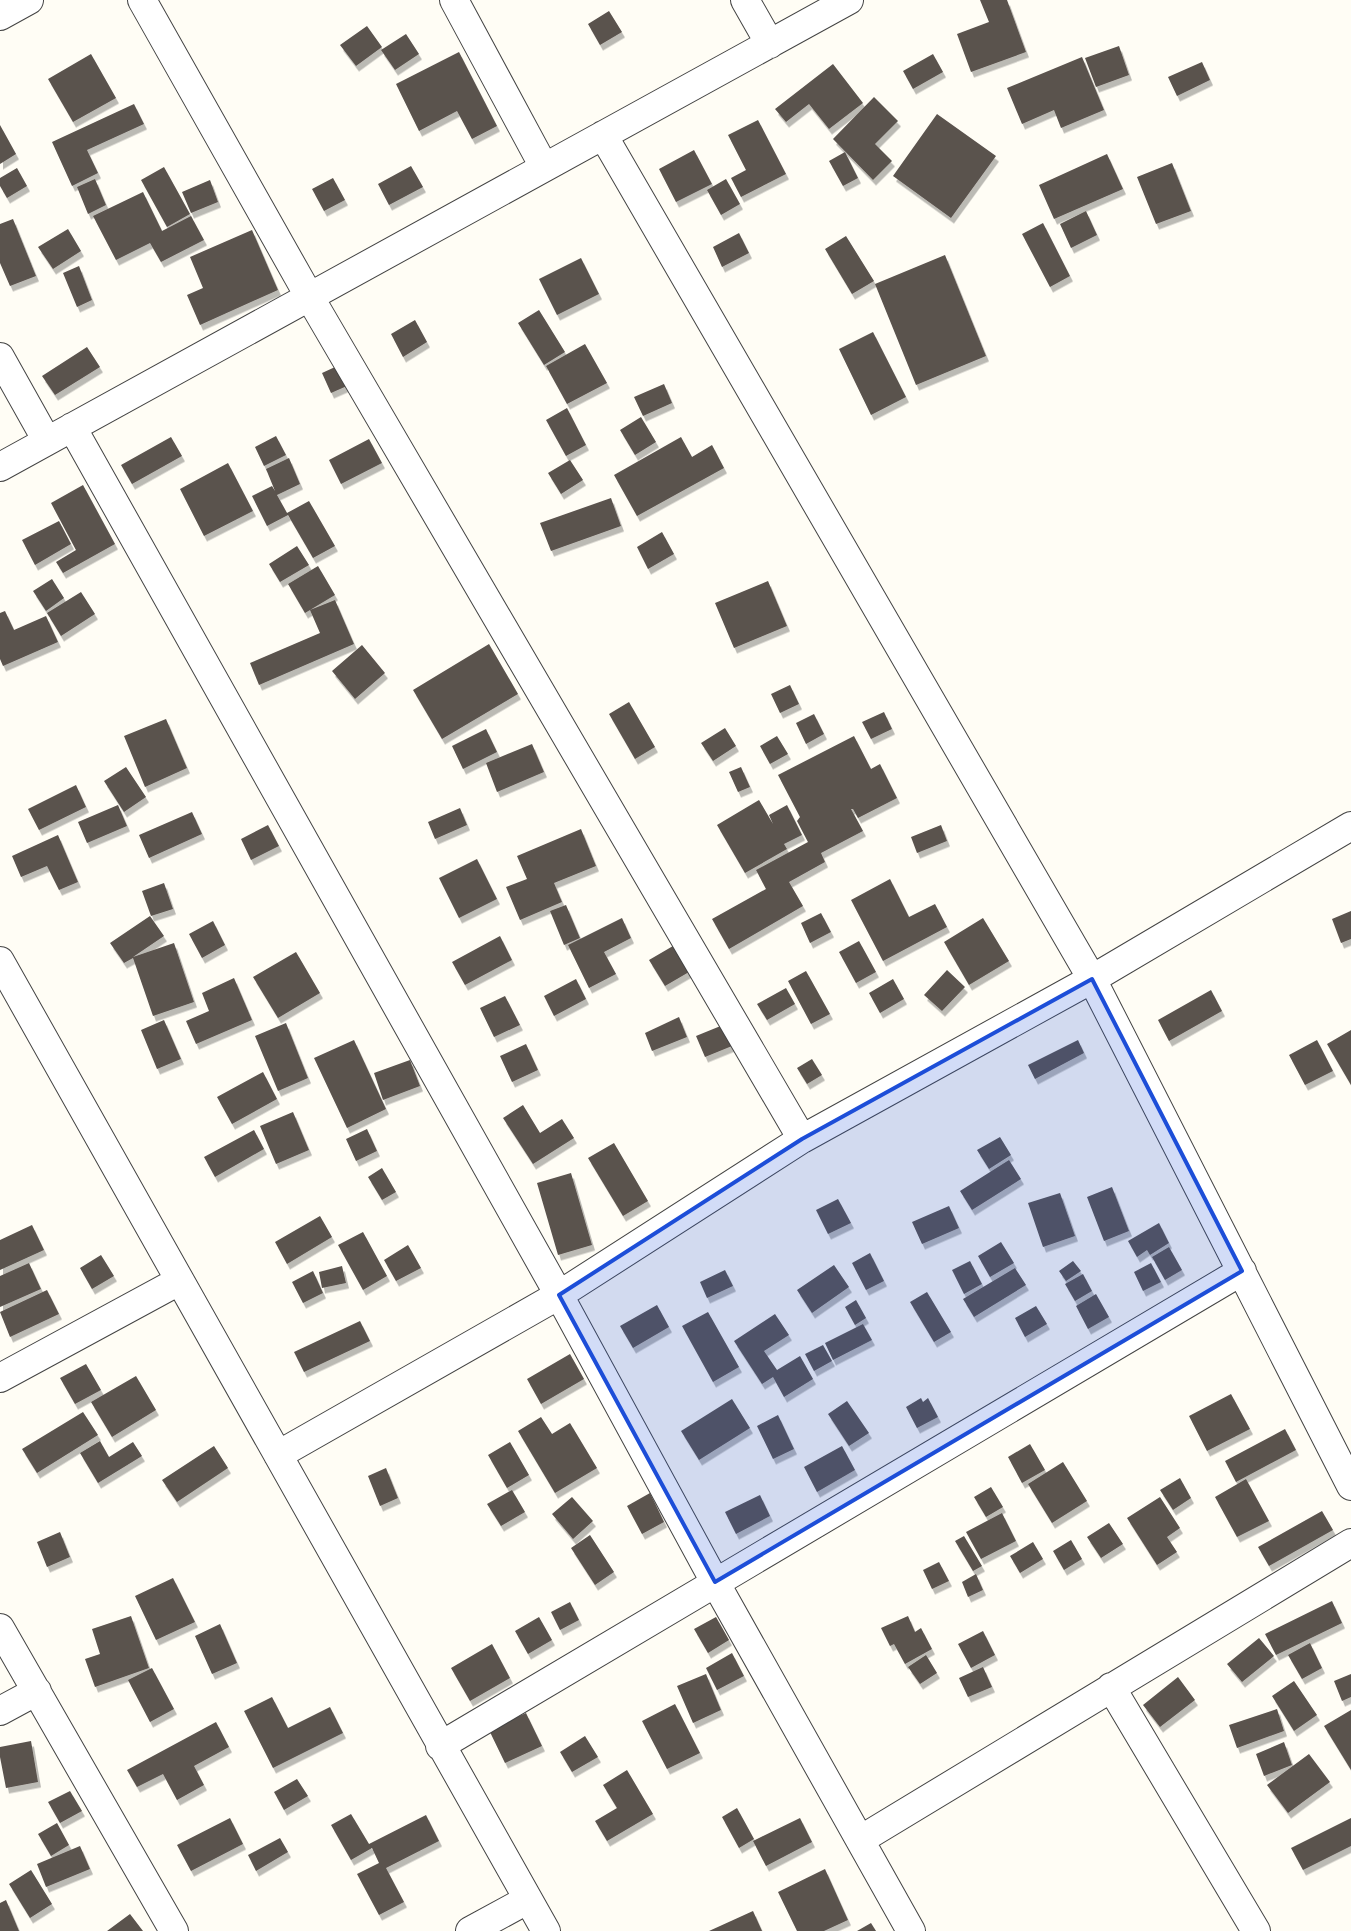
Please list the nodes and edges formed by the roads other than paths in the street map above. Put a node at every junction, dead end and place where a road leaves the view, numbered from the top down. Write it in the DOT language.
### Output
graph roads {
  1 [pos="29,0"];
  2 [pos="142,0"];
  3 [pos="454,0"];
  4 [pos="745,0"];
  5 [pos="849,0"];
  6 [pos="0,16"];
  7 [pos="770,44"];
  8 [pos="603,135"];
  9 [pos="544,168"];
  10 [pos="308,296"];
  11 [pos="0,357"];
  12 [pos="72,428"];
  13 [pos="47,441"];
  14 [pos="0,467"];
  15 [pos="1351,826"];
  16 [pos="0,961"];
  17 [pos="1092,979"];
  18 [pos="8,996"];
  19 [pos="802,1139"];
  20 [pos="1242,1272"];
  21 [pos="179,1281"];
  22 [pos="559,1295"];
  23 [pos="0,1378"];
  24 [pos="278,1455"];
  25 [pos="1351,1486"];
  26 [pos="1351,1543"];
  27 [pos="715,1582"];
  28 [pos="0,1628"];
  29 [pos="1111,1687"];
  30 [pos="37,1691"];
  31 [pos="0,1711"];
  32 [pos="440,1746"];
  33 [pos="860,1840"];
  34 [pos="528,1900"];
  35 [pos="174,1931"];
  36 [pos="470,1931"];
  37 [pos="546,1931"];
  38 [pos="911,1931"];
  39 [pos="1256,1931"];
  1 -- 6 [label="street"];
  2 -- 10 [label="street"];
  3 -- 9 [label="street"];
  4 -- 7 [label="street"];
  5 -- 7 [label="street"];
  7 -- 8 [label="street"];
  8 -- 9 [label="street"];
  8 -- 17 [label="street"];
  9 -- 10 [label="street"];
  10 -- 12 [label="street"];
  10 -- 19 [label="street"];
  11 -- 13 [label="street"];
  12 -- 13 [label="street"];
  12 -- 22 [label="street"];
  13 -- 14 [label="street"];
  15 -- 17 [label="street"];
  16 -- 18 [label="street"];
  17 -- 19 [label="street"];
  17 -- 20 [label="street"];
  18 -- 21 [label="street"];
  19 -- 22 [label="street"];
  20 -- 25 [label="street"];
  20 -- 27 [label="street"];
  21 -- 23 [label="street"];
  21 -- 24 [label="street"];
  22 -- 24 [label="street"];
  22 -- 27 [label="street"];
  24 -- 32 [label="street"];
  26 -- 29 [label="street"];
  27 -- 32 [label="street"];
  27 -- 33 [label="street"];
  28 -- 30 [label="street"];
  29 -- 33 [label="street"];
  29 -- 39 [label="street"];
  30 -- 31 [label="street"];
  30 -- 35 [label="street"];
  32 -- 34 [label="street"];
  33 -- 38 [label="street"];
  34 -- 36 [label="street"];
  34 -- 37 [label="street"];
}
